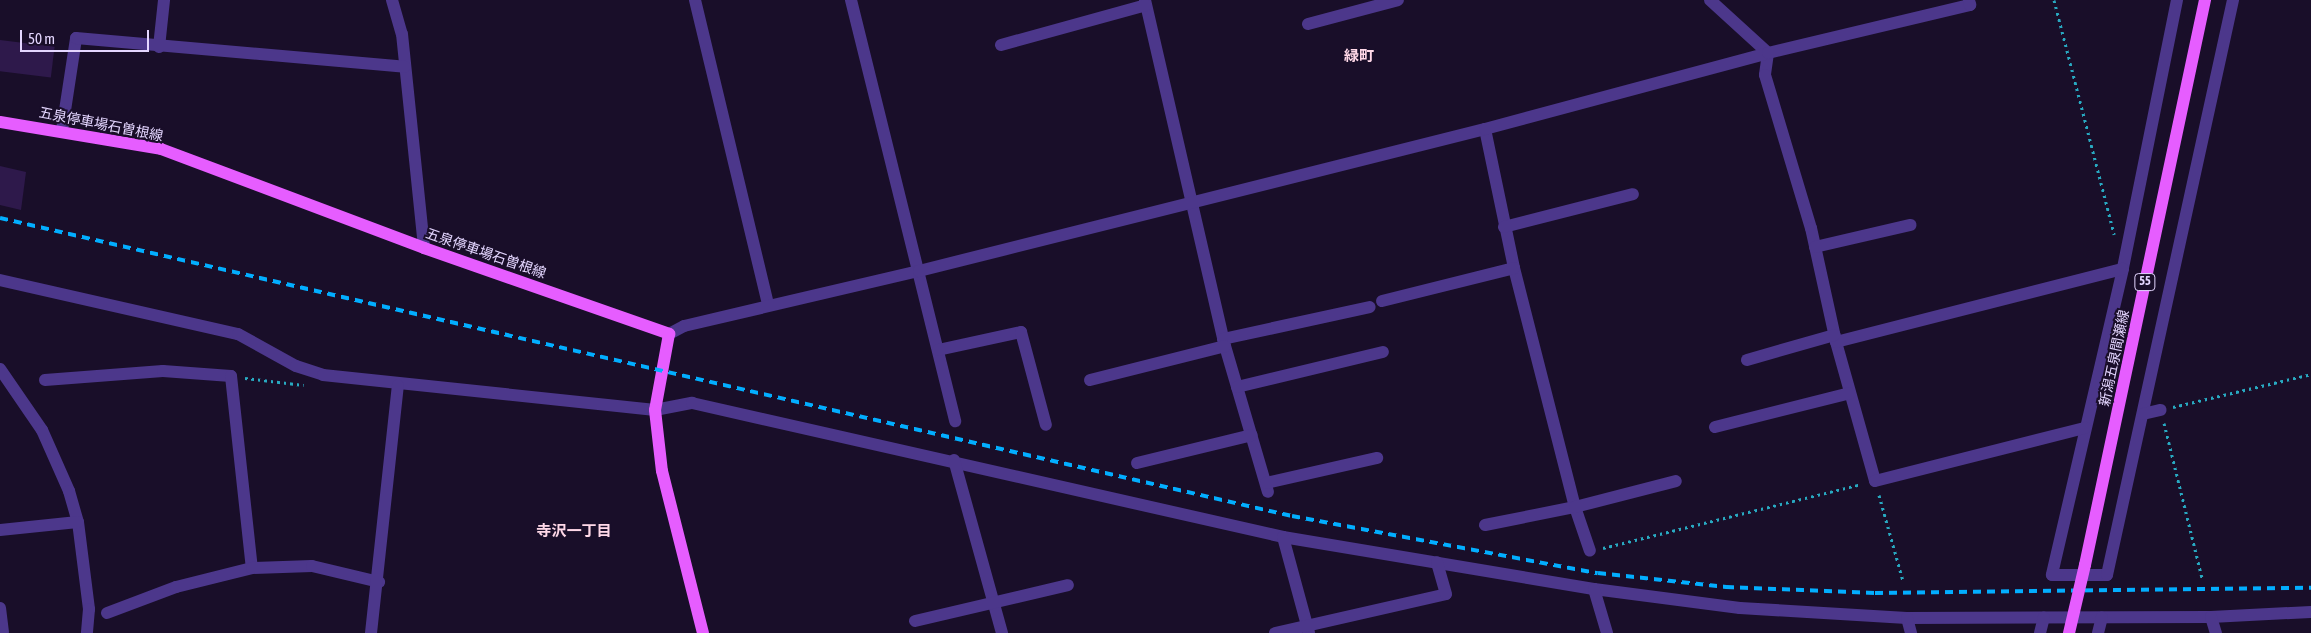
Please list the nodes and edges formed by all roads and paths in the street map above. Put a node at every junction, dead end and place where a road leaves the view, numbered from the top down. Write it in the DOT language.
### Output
graph roads {
  1 [pos="164,0"];
  2 [pos="392,0"];
  3 [pos="695,0"];
  4 [pos="851,0"];
  5 [pos="1398,0"];
  6 [pos="1710,0"];
  7 [pos="1969,0"];
  8 [pos="2054,0"];
  9 [pos="2177,0"];
  10 [pos="2205,0"];
  11 [pos="2233,0"];
  12 [pos="1145,2"];
  13 [pos="1308,24"];
  14 [pos="1000,45"];
  15 [pos="159,47"];
  16 [pos="1768,53"];
  17 [pos="405,68"];
  18 [pos="0,122"];
  19 [pos="1484,129"];
  20 [pos="62,130"];
  21 [pos="1633,194"];
  22 [pos="1193,201"];
  23 [pos="1910,225"];
  24 [pos="1504,227"];
  25 [pos="2116,240"];
  26 [pos="1816,247"];
  27 [pos="424,248"];
  28 [pos="1514,268"];
  29 [pos="2123,269"];
  30 [pos="919,271"];
  31 [pos="0,280"];
  32 [pos="768,306"];
  33 [pos="669,334"];
  34 [pos="1835,339"];
  35 [pos="1224,342"];
  36 [pos="938,350"];
  37 [pos="1383,352"];
  38 [pos="1747,360"];
  39 [pos="0,369"];
  40 [pos="2311,374"];
  41 [pos="45,380"];
  42 [pos="1090,380"];
  43 [pos="398,384"];
  44 [pos="1237,387"];
  45 [pos="1850,393"];
  46 [pos="655,410"];
  47 [pos="2161,410"];
  48 [pos="2143,414"];
  49 [pos="955,420"];
  50 [pos="1046,425"];
  51 [pos="1715,427"];
  52 [pos="2085,428"];
  53 [pos="1252,435"];
  54 [pos="1377,458"];
  55 [pos="954,460"];
  56 [pos="1137,463"];
  57 [pos="1676,481"];
  58 [pos="1875,481"];
  59 [pos="1575,507"];
  60 [pos="78,522"];
  61 [pos="1485,525"];
  62 [pos="0,530"];
  63 [pos="1284,536"];
  64 [pos="1590,551"];
  65 [pos="1437,562"];
  66 [pos="252,568"];
  67 [pos="2202,578"];
  68 [pos="1903,581"];
  69 [pos="379,582"];
  70 [pos="1068,585"];
  71 [pos="1594,589"];
  72 [pos="995,604"];
  73 [pos="0,608"];
  74 [pos="2311,612"];
  75 [pos="107,613"];
  76 [pos="2044,617"];
  77 [pos="2102,617"];
  78 [pos="2212,617"];
  79 [pos="1907,618"];
  80 [pos="915,621"];
  81 [pos="1308,629"];
  82 [pos="3,632"];
  83 [pos="87,633"];
  84 [pos="371,633"];
  85 [pos="703,633"];
  86 [pos="1002,633"];
  87 [pos="1275,633"];
  88 [pos="1606,633"];
  89 [pos="1911,633"];
  90 [pos="2040,633"];
  91 [pos="2069,633"];
  92 [pos="2098,633"];
  93 [pos="2216,633"];
  1 -- 15 [label="street"];
  2 -- 17 [label="street"];
  3 -- 32 [label="street"];
  4 -- 30 [label="street"];
  5 -- 13 [label="street"];
  6 -- 16 [label="street"];
  7 -- 16 [label="street"];
  8 -- 25 [label="path"];
  9 -- 29 [label="street"];
  10 -- 91 [label="main road, 新潟五泉間瀬線 / 55, bridge"];
  11 -- 48 [label="street"];
  12 -- 14 [label="street"];
  12 -- 22 [label="street"];
  15 -- 17 [label="street"];
  15 -- 20 [label="street"];
  16 -- 19 [label="street"];
  16 -- 26 [label="street"];
  17 -- 27 [label="street"];
  18 -- 20 [label="main road, 五泉停車場石曽根線"];
  19 -- 22 [label="street"];
  19 -- 24 [label="street"];
  20 -- 27 [label="main road, 五泉停車場石曽根線"];
  21 -- 24 [label="street"];
  22 -- 30 [label="street"];
  22 -- 35 [label="street"];
  23 -- 26 [label="street"];
  24 -- 28 [label="street"];
  26 -- 34 [label="street"];
  27 -- 33 [label="main road, 五泉停車場石曽根線"];
  28 -- 35 [label="street"];
  28 -- 59 [label="street"];
  29 -- 34 [label="street"];
  29 -- 52 [label="street"];
  30 -- 32 [label="street"];
  30 -- 36 [label="street"];
  31 -- 43 [label="street"];
  32 -- 33 [label="street"];
  33 -- 46 [label="main road"];
  34 -- 38 [label="street"];
  34 -- 45 [label="street"];
  35 -- 42 [label="street"];
  35 -- 44 [label="street"];
  36 -- 49 [label="street"];
  36 -- 50 [label="street"];
  37 -- 44 [label="street"];
  39 -- 60 [label="street"];
  40 -- 47 [label="path"];
  41 -- 66 [label="street"];
  43 -- 46 [label="street"];
  43 -- 69 [label="street"];
  44 -- 53 [label="street"];
  45 -- 51 [label="street"];
  45 -- 58 [label="street"];
  46 -- 55 [label="street"];
  46 -- 85 [label="main road"];
  47 -- 48 [label="street"];
  47 -- 67 [label="path"];
  48 -- 52 [label="street"];
  52 -- 58 [label="street"];
  53 -- 54 [label="street"];
  53 -- 56 [label="street"];
  55 -- 63 [label="street"];
  55 -- 72 [label="street"];
  57 -- 59 [label="street"];
  58 -- 64 [label="path"];
  58 -- 68 [label="path"];
  59 -- 61 [label="street"];
  59 -- 64 [label="street"];
  60 -- 62 [label="street"];
  60 -- 83 [label="street"];
  63 -- 65 [label="street"];
  63 -- 81 [label="street"];
  65 -- 71 [label="street"];
  65 -- 81 [label="street"];
  66 -- 69 [label="street"];
  66 -- 75 [label="street"];
  69 -- 84 [label="street"];
  70 -- 72 [label="street"];
  71 -- 79 [label="street"];
  71 -- 88 [label="street"];
  72 -- 80 [label="street"];
  72 -- 86 [label="street"];
  73 -- 82 [label="street"];
  74 -- 78 [label="street"];
  76 -- 77 [label="street"];
  76 -- 79 [label="street"];
  76 -- 90 [label="street"];
  77 -- 78 [label="street"];
  77 -- 92 [label="street"];
  78 -- 93 [label="street"];
  79 -- 89 [label="street"];
  81 -- 87 [label="street"];
}
